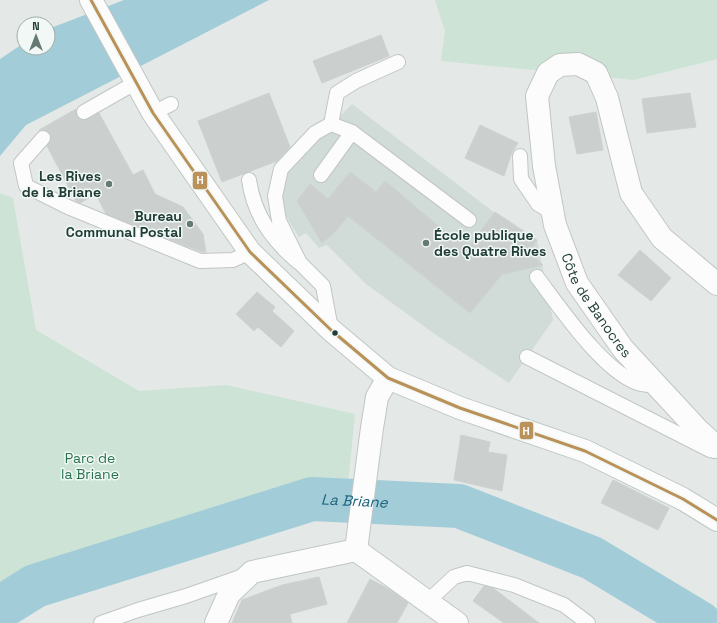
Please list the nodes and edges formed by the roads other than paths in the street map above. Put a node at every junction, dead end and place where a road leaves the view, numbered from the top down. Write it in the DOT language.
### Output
graph roads {
  1 [pos="91,0"];
  2 [pos="398,62"];
  3 [pos="136,83"];
  4 [pos="84,112"];
  5 [pos="331,124"];
  6 [pos="352,132"];
  7 [pos="43,138"];
  8 [pos="520,156"];
  9 [pos="321,175"];
  10 [pos="249,180"];
  11 [pos="553,213"];
  12 [pos="469,220"];
  13 [pos="250,252"];
  14 [pos="300,263"];
  15 [pos="537,277"];
  16 [pos="717,284"];
  17 [pos="331,330"];
  18 [pos="527,358"];
  19 [pos="388,378"];
  20 [pos="656,385"];
  21 [pos="717,447"];
  22 [pos="717,451"];
  23 [pos="717,520"];
  24 [pos="357,544"];
  25 [pos="252,572"];
  26 [pos="427,602"];
  27 [pos="101,623"];
  28 [pos="216,623"];
  29 [pos="457,623"];
  30 [pos="588,623"];
  1 -- 3 [label="street"];
  2 -- 5 [label="lane"];
  3 -- 4 [label="lane"];
  3 -- 13 [label="street"];
  5 -- 6 [label="lane"];
  5 -- 14 [label="lane"];
  6 -- 9 [label="lane"];
  6 -- 12 [label="lane"];
  7 -- 13 [label="lane"];
  8 -- 11 [label="lane"];
  10 -- 14 [label="lane"];
  11 -- 16 [label="street, Côte de Banocres"];
  11 -- 20 [label="street, Côte de Banocres"];
  13 -- 17 [label="street"];
  14 -- 17 [label="lane"];
  15 -- 20 [label="lane"];
  17 -- 19 [label="street"];
  18 -- 22 [label="lane"];
  19 -- 23 [label="street"];
  19 -- 24 [label="street"];
  20 -- 21 [label="street, Côte de Banocres"];
  24 -- 25 [label="street"];
  24 -- 26 [label="street"];
  25 -- 27 [label="lane"];
  25 -- 28 [label="street"];
  26 -- 29 [label="street"];
  26 -- 30 [label="lane"];
}
